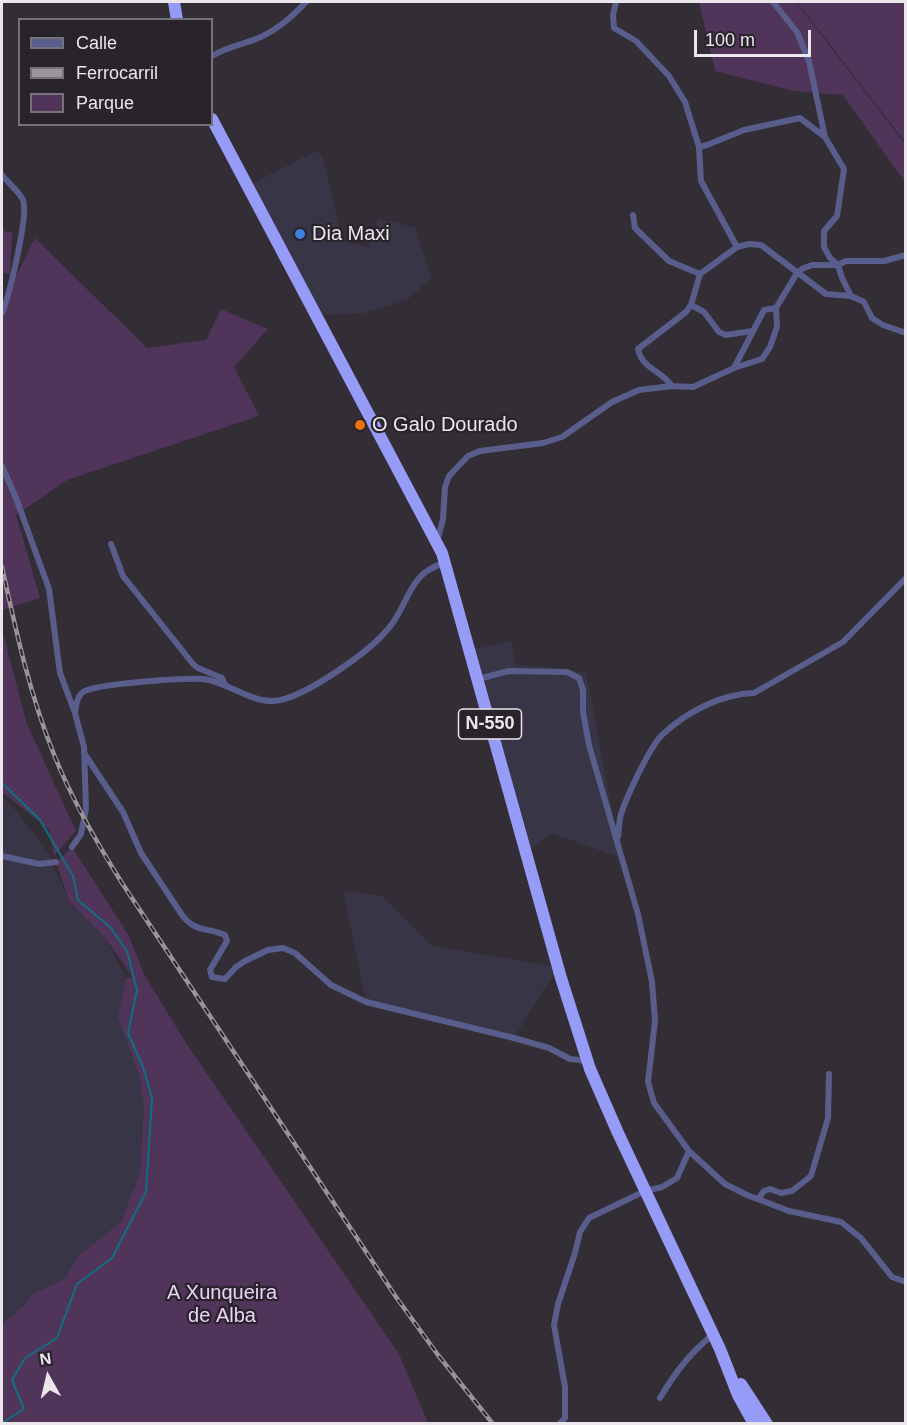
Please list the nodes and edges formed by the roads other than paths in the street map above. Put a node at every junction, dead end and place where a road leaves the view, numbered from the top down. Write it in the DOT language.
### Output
graph roads {
  1 [pos="174,2"];
  2 [pos="306,2"];
  3 [pos="616,2"];
  4 [pos="773,2"];
  5 [pos="177,18"];
  6 [pos="213,55"];
  7 [pos="213,121"];
  8 [pos="825,137"];
  9 [pos="699,147"];
  10 [pos="2,175"];
  11 [pos="633,215"];
  12 [pos="737,247"];
  13 [pos="906,255"];
  14 [pos="838,265"];
  15 [pos="797,273"];
  16 [pos="700,274"];
  17 [pos="851,296"];
  18 [pos="691,305"];
  19 [pos="776,308"];
  20 [pos="2,313"];
  21 [pos="752,331"];
  22 [pos="906,333"];
  23 [pos="734,368"];
  24 [pos="672,386"];
  25 [pos="2,466"];
  26 [pos="437,543"];
  27 [pos="111,544"];
  28 [pos="445,563"];
  29 [pos="906,578"];
  30 [pos="478,679"];
  31 [pos="226,686"];
  32 [pos="75,712"];
  33 [pos="84,753"];
  34 [pos="617,840"];
  35 [pos="72,847"];
  36 [pos="2,856"];
  37 [pos="56,862"];
  38 [pos="587,1061"];
  39 [pos="829,1074"];
  40 [pos="689,1151"];
  41 [pos="645,1191"];
  42 [pos="758,1199"];
  43 [pos="906,1282"];
  44 [pos="713,1335"];
  45 [pos="720,1349"];
  46 [pos="660,1398"];
  47 [pos="560,1423"];
  48 [pos="754,1423"];
  49 [pos="767,1424"];
  1 -- 5 [label="highway"];
  2 -- 6 [label="street"];
  3 -- 9 [label="street"];
  4 -- 8 [label="street"];
  7 -- 26 [label="highway, N-550"];
  8 -- 9 [label="street"];
  8 -- 14 [label="street"];
  9 -- 12 [label="street"];
  10 -- 20 [label="street"];
  11 -- 16 [label="street"];
  12 -- 15 [label="street"];
  12 -- 16 [label="street"];
  13 -- 14 [label="street"];
  14 -- 15 [label="street"];
  14 -- 17 [label="street"];
  15 -- 17 [label="street"];
  15 -- 19 [label="street"];
  16 -- 18 [label="street"];
  17 -- 22 [label="street"];
  18 -- 21 [label="street"];
  18 -- 24 [label="street"];
  19 -- 21 [label="street"];
  19 -- 23 [label="street"];
  21 -- 23 [label="street"];
  23 -- 24 [label="street"];
  24 -- 26 [label="street"];
  25 -- 32 [label="street"];
  26 -- 28 [label="highway, N-550"];
  27 -- 31 [label="street"];
  28 -- 30 [label="highway, N-550"];
  28 -- 31 [label="street"];
  29 -- 34 [label="street"];
  30 -- 34 [label="street"];
  30 -- 38 [label="highway, N-550"];
  31 -- 32 [label="street"];
  32 -- 33 [label="street"];
  33 -- 35 [label="street"];
  33 -- 38 [label="street"];
  34 -- 40 [label="street"];
  36 -- 37 [label="street"];
  38 -- 41 [label="highway, N-550"];
  39 -- 42 [label="street"];
  40 -- 41 [label="street"];
  40 -- 42 [label="street"];
  41 -- 44 [label="highway, N-550"];
  41 -- 47 [label="street"];
  42 -- 43 [label="street"];
  44 -- 45 [label="highway, N-550"];
  44 -- 46 [label="street"];
  45 -- 48 [label="highway, N-550"];
  45 -- 49 [label="highway, N-550"];
}
